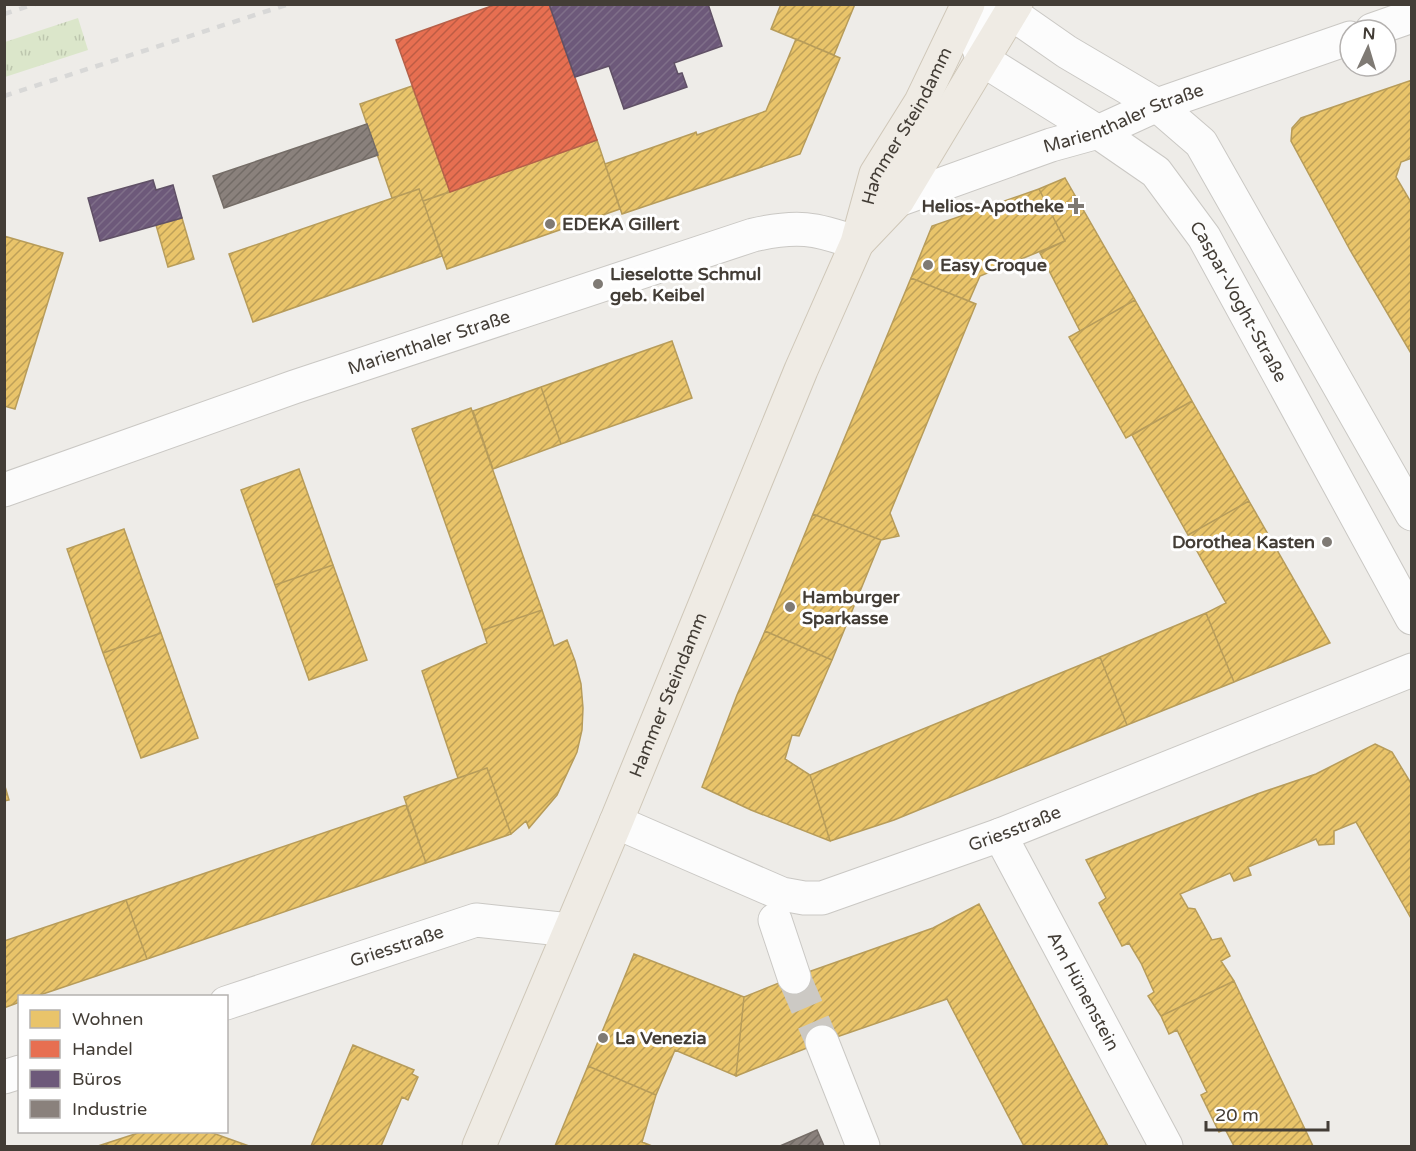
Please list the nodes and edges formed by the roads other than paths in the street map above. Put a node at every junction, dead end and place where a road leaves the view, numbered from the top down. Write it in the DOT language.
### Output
graph roads {
  1 [pos="966,8"];
  2 [pos="1014,9"];
  3 [pos="1338,42"];
  4 [pos="983,60"];
  5 [pos="1157,105"];
  6 [pos="1098,132"];
  7 [pos="898,200"];
  8 [pos="857,243"];
  9 [pos="4,490"];
  10 [pos="1412,514"];
  11 [pos="1412,618"];
  12 [pos="1412,670"];
  13 [pos="616,822"];
  14 [pos="1000,835"];
  15 [pos="775,920"];
  16 [pos="570,930"];
  17 [pos="794,977"];
  18 [pos="228,1002"];
  19 [pos="822,1042"];
  20 [pos="479,1146"];
  21 [pos="863,1146"];
  22 [pos="1166,1146"];
  1 -- 2 [label="street"];
  1 -- 4 [label="street, Hammer Steindamm"];
  1 -- 8 [label="main road, Hammer Steindamm"];
  2 -- 4 [label="main road, Hammer Steindamm"];
  2 -- 5 [label="street"];
  3 -- 5 [label="street, Marienthaler Straße"];
  4 -- 6 [label="street, Caspar-Voght-Straße"];
  4 -- 7 [label="main road, Hammer Steindamm"];
  5 -- 6 [label="street, Marienthaler Straße"];
  5 -- 10 [label="street"];
  6 -- 7 [label="street, Marienthaler Straße"];
  6 -- 11 [label="street, Caspar-Voght-Straße"];
  7 -- 8 [label="main road, Hammer Steindamm"];
  8 -- 9 [label="street, Marienthaler Straße"];
  8 -- 13 [label="main road, Hammer Steindamm"];
  12 -- 14 [label="street, Griesstraße"];
  13 -- 14 [label="street, Griesstraße"];
  13 -- 16 [label="main road, Hammer Steindamm"];
  14 -- 22 [label="street, Am Hünenstein"];
  15 -- 17 [label="street"];
  16 -- 18 [label="street, Griesstraße"];
  16 -- 20 [label="main road, Hammer Steindamm"];
  19 -- 21 [label="street"];
}
